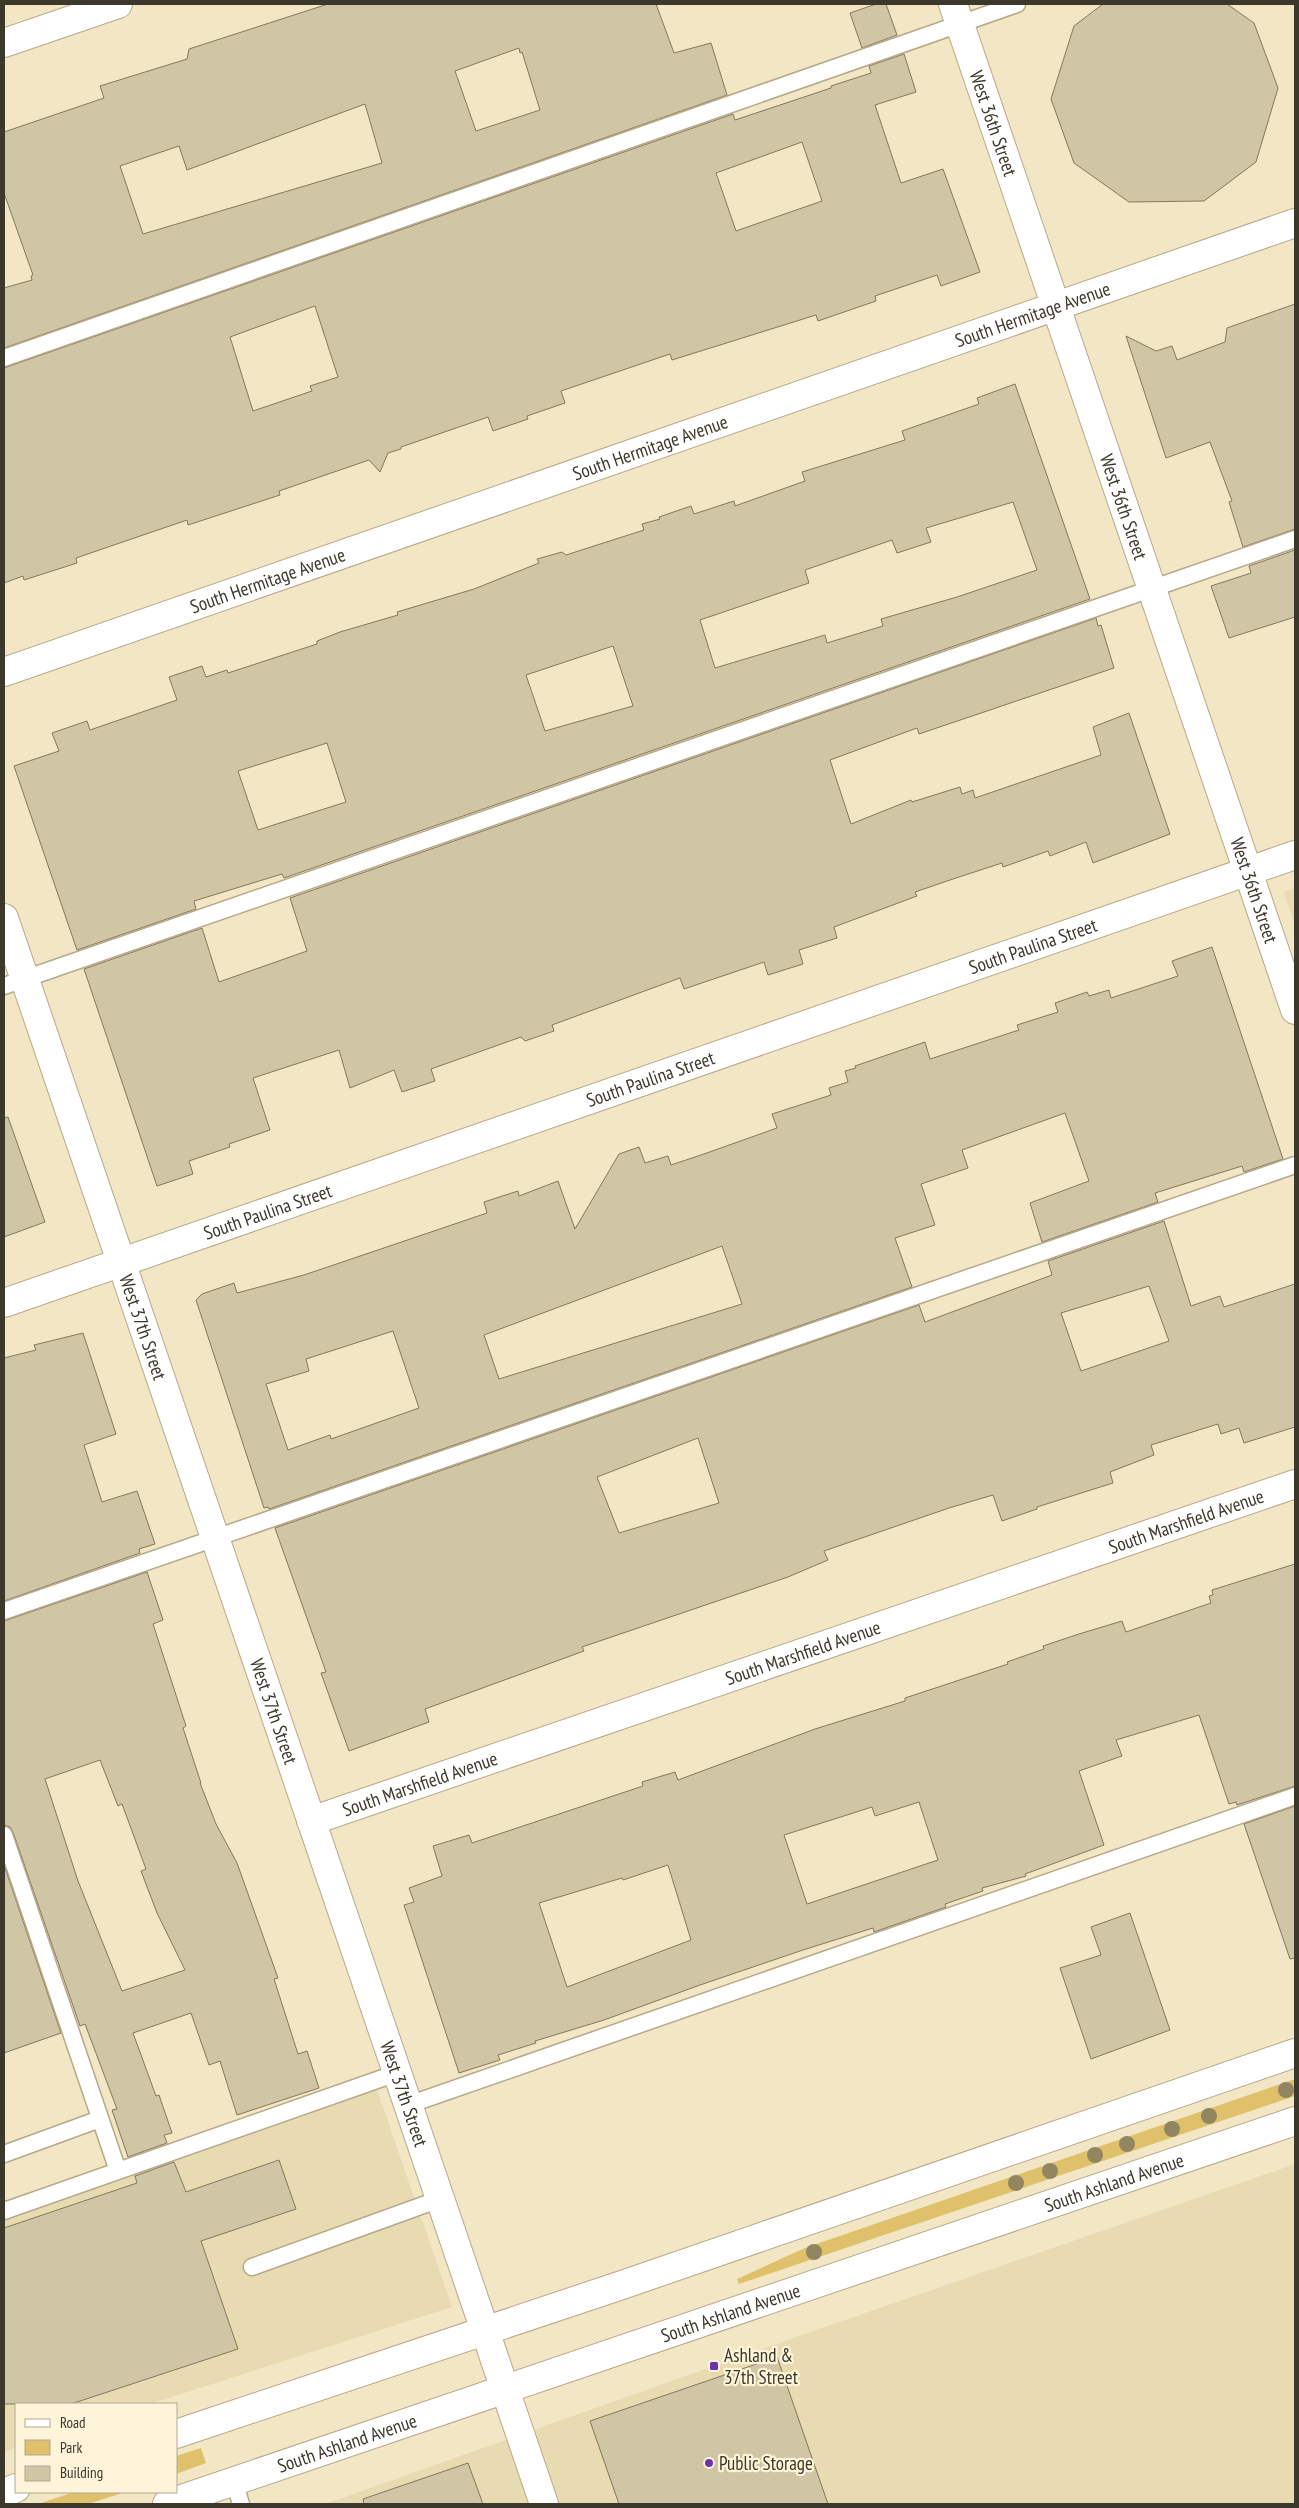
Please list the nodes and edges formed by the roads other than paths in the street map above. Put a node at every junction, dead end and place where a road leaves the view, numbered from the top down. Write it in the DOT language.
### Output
graph roads {
  1 [pos="118,4"];
  2 [pos="1017,4"];
  3 [pos="956,14"];
  4 [pos="4,43"];
  5 [pos="1295,224"];
  6 [pos="1056,306"];
  7 [pos="4,358"];
  8 [pos="1295,539"];
  9 [pos="1152,588"];
  10 [pos="4,672"];
  11 [pos="1295,854"];
  12 [pos="1248,871"];
  13 [pos="4,918"];
  14 [pos="14,982"];
  15 [pos="1295,1010"];
  16 [pos="1295,1165"];
  17 [pos="121,1262"];
  18 [pos="4,1303"];
  19 [pos="1295,1484"];
  20 [pos="215,1538"];
  21 [pos="4,1610"];
  22 [pos="1295,1796"];
  23 [pos="311,1821"];
  24 [pos="4,1835"];
  25 [pos="1295,2052"];
  26 [pos="397,2073"];
  27 [pos="408,2105"];
  28 [pos="100,2119"];
  29 [pos="1295,2122"];
  30 [pos="4,2154"];
  31 [pos="118,2171"];
  32 [pos="440,2199"];
  33 [pos="4,2211"];
  34 [pos="252,2267"];
  35 [pos="484,2329"];
  36 [pos="505,2390"];
  37 [pos="178,2433"];
  38 [pos="237,2493"];
  39 [pos="167,2504"];
  40 [pos="544,2504"];
  1 -- 4 [label="street"];
  2 -- 3 [label="lane"];
  3 -- 6 [label="street, West 36th Street"];
  3 -- 7 [label="lane"];
  5 -- 6 [label="street, South Hermitage Avenue"];
  6 -- 9 [label="street, West 36th Street"];
  6 -- 10 [label="street, South Hermitage Avenue"];
  8 -- 9 [label="lane"];
  9 -- 12 [label="street, West 36th Street"];
  9 -- 14 [label="lane"];
  11 -- 12 [label="street, South Paulina Street"];
  12 -- 15 [label="street, West 36th Street"];
  12 -- 17 [label="street, South Paulina Street"];
  13 -- 14 [label="street, West 37th Street"];
  14 -- 17 [label="street, West 37th Street"];
  16 -- 20 [label="lane"];
  17 -- 18 [label="street, South Paulina Street"];
  17 -- 20 [label="street, West 37th Street"];
  19 -- 23 [label="street, South Marshfield Avenue"];
  20 -- 21 [label="lane"];
  20 -- 23 [label="street, West 37th Street"];
  22 -- 27 [label="lane"];
  23 -- 26 [label="street, West 37th Street"];
  24 -- 28 [label="lane"];
  25 -- 35 [label="street"];
  26 -- 27 [label="street, West 37th Street"];
  26 -- 31 [label="lane"];
  27 -- 32 [label="street, West 37th Street"];
  28 -- 30 [label="lane"];
  28 -- 31 [label="lane"];
  29 -- 36 [label="street, South Ashland Avenue"];
  31 -- 33 [label="lane"];
  32 -- 34 [label="lane"];
  32 -- 35 [label="street, West 37th Street"];
  35 -- 36 [label="street, West 37th Street"];
  35 -- 37 [label="street"];
  36 -- 38 [label="street, South Ashland Avenue"];
  36 -- 40 [label="street, West 37th Street"];
  38 -- 39 [label="street, South Ashland Avenue"];
}
